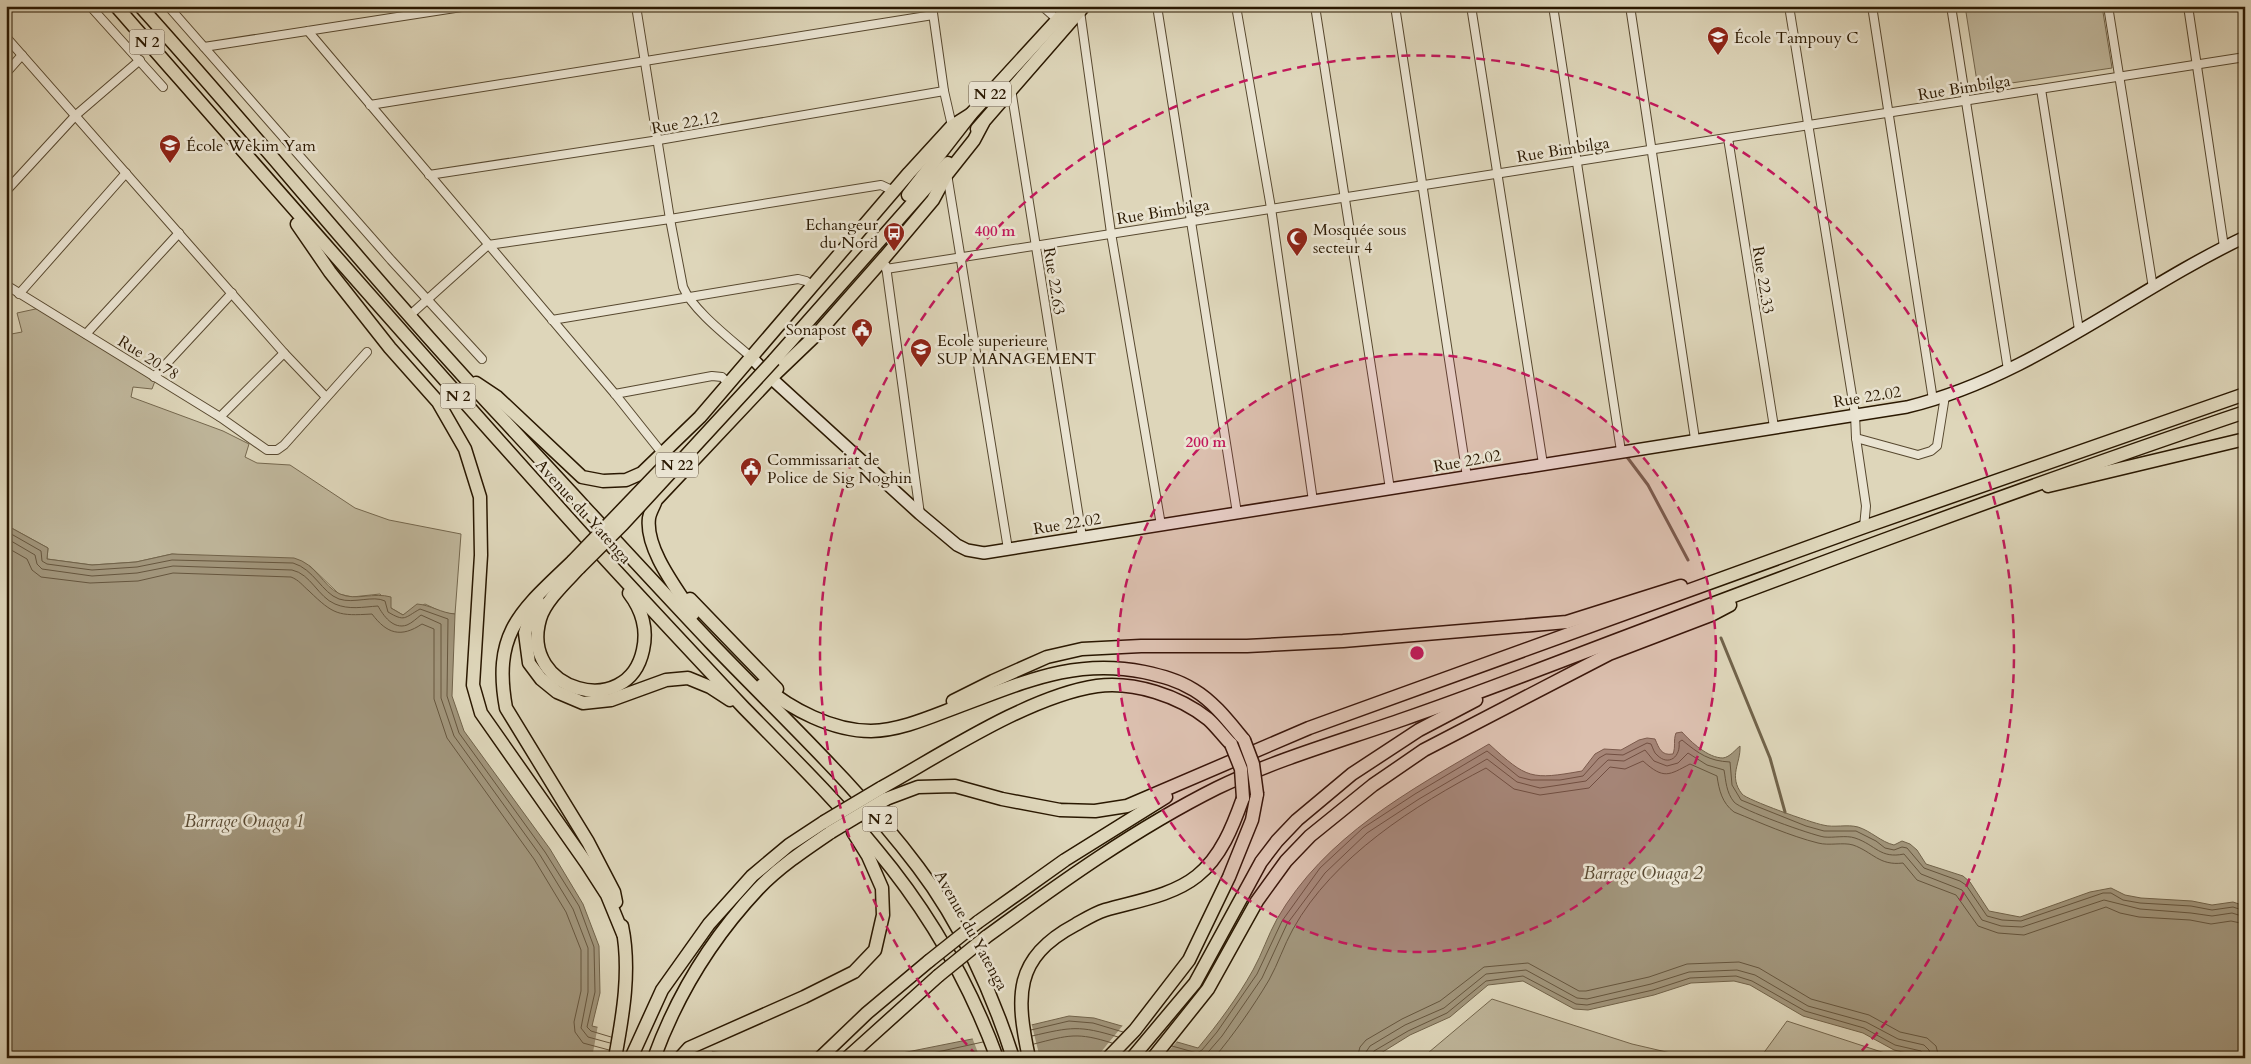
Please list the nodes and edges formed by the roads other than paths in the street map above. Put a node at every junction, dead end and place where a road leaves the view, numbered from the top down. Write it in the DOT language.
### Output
graph roads {
  1 [pos="90,6"];
  2 [pos="116,6"];
  3 [pos="140,6"];
  4 [pos="168,6"];
  5 [pos="468,6"];
  6 [pos="636,6"];
  7 [pos="1042,6"];
  8 [pos="1157,6"];
  9 [pos="1236,6"];
  10 [pos="1315,6"];
  11 [pos="1395,6"];
  12 [pos="1471,6"];
  13 [pos="1552,6"];
  14 [pos="1630,6"];
  15 [pos="1789,6"];
  16 [pos="1872,6"];
  17 [pos="1951,6"];
  18 [pos="2108,6"];
  19 [pos="2188,6"];
  20 [pos="1078,8"];
  21 [pos="933,10"];
  22 [pos="1058,20"];
  23 [pos="308,31"];
  24 [pos="6,37"];
  25 [pos="204,47"];
  26 [pos="22,55"];
  27 [pos="2245,57"];
  28 [pos="140,60"];
  29 [pos="645,61"];
  30 [pos="2198,64"];
  31 [pos="6,73"];
  32 [pos="2120,77"];
  33 [pos="163,86"];
  34 [pos="1011,89"];
  35 [pos="2041,89"];
  36 [pos="944,91"];
  37 [pos="1965,101"];
  38 [pos="370,105"];
  39 [pos="1890,112"];
  40 [pos="971,114"];
  41 [pos="76,115"];
  42 [pos="983,123"];
  43 [pos="1810,124"];
  44 [pos="952,126"];
  45 [pos="1728,138"];
  46 [pos="659,140"];
  47 [pos="1653,148"];
  48 [pos="1577,160"];
  49 [pos="126,173"];
  50 [pos="1496,173"];
  51 [pos="948,174"];
  52 [pos="264,175"];
  53 [pos="430,175"];
  54 [pos="1424,184"];
  55 [pos="918,189"];
  56 [pos="6,191"];
  57 [pos="894,191"];
  58 [pos="1346,196"];
  59 [pos="1271,208"];
  60 [pos="670,219"];
  61 [pos="1191,221"];
  62 [pos="179,233"];
  63 [pos="1111,233"];
  64 [pos="2245,237"];
  65 [pos="488,245"];
  66 [pos="1036,245"];
  67 [pos="2224,247"];
  68 [pos="961,256"];
  69 [pos="886,263"];
  70 [pos="6,285"];
  71 [pos="813,286"];
  72 [pos="2153,288"];
  73 [pos="232,293"];
  74 [pos="19,294"];
  75 [pos="687,297"];
  76 [pos="427,299"];
  77 [pos="409,316"];
  78 [pos="552,320"];
  79 [pos="2079,330"];
  80 [pos="86,334"];
  81 [pos="367,352"];
  82 [pos="284,353"];
  83 [pos="752,358"];
  84 [pos="482,359"];
  85 [pos="2008,370"];
  86 [pos="460,374"];
  87 [pos="154,376"];
  88 [pos="771,378"];
  89 [pos="728,383"];
  90 [pos="615,394"];
  91 [pos="2245,394"];
  92 [pos="1945,396"];
  93 [pos="326,397"];
  94 [pos="1933,400"];
  95 [pos="2245,412"];
  96 [pos="1854,414"];
  97 [pos="220,417"];
  98 [pos="1774,427"];
  99 [pos="1856,438"];
  100 [pos="1696,439"];
  101 [pos="2245,439"];
  102 [pos="1621,451"];
  103 [pos="662,453"];
  104 [pos="1543,464"];
  105 [pos="1467,476"];
  106 [pos="1390,489"];
  107 [pos="1312,500"];
  108 [pos="1989,500"];
  109 [pos="1237,513"];
  110 [pos="920,514"];
  111 [pos="1162,525"];
  112 [pos="1864,527"];
  113 [pos="1082,537"];
  114 [pos="1008,549"];
  115 [pos="607,560"];
  116 [pos="1775,560"];
  117 [pos="576,564"];
  118 [pos="671,580"];
  119 [pos="1776,580"];
  120 [pos="546,586"];
  121 [pos="713,645"];
  122 [pos="1511,680"];
  123 [pos="745,709"];
  124 [pos="805,713"];
  125 [pos="904,727"];
  126 [pos="1205,773"];
  127 [pos="883,794"];
  128 [pos="832,798"];
  129 [pos="624,934"];
  130 [pos="824,1054"];
  131 [pos="849,1056"];
  132 [pos="615,1058"];
  133 [pos="631,1058"];
  134 [pos="654,1058"];
  135 [pos="680,1058"];
  136 [pos="997,1058"];
  137 [pos="1013,1058"];
  138 [pos="1028,1058"];
  139 [pos="1108,1058"];
  140 [pos="1132,1058"];
  141 [pos="1153,1058"];
  1 -- 28 [label="street"];
  2 -- 52 [label="main road, Avenue du Yatenga / N 2"];
  3 -- 77 [label="main road, Avenue du Yatenga / N 2"];
  4 -- 25 [label="street"];
  5 -- 23 [label="street"];
  6 -- 29 [label="street"];
  7 -- 22 [label="street"];
  8 -- 61 [label="street"];
  9 -- 59 [label="street"];
  10 -- 58 [label="street"];
  11 -- 54 [label="street"];
  12 -- 50 [label="street"];
  13 -- 48 [label="street"];
  14 -- 47 [label="street"];
  15 -- 43 [label="street"];
  16 -- 39 [label="street"];
  17 -- 37 [label="street"];
  18 -- 32 [label="street"];
  19 -- 30 [label="street"];
  20 -- 22 [label="main road, N 22"];
  20 -- 34 [label="main road, N 22"];
  20 -- 63 [label="street"];
  21 -- 29 [label="street"];
  21 -- 36 [label="street"];
  22 -- 40 [label="main road, N 22"];
  23 -- 25 [label="street"];
  23 -- 38 [label="street"];
  24 -- 26 [label="street"];
  25 -- 76 [label="street"];
  26 -- 31 [label="street"];
  26 -- 41 [label="street"];
  27 -- 30 [label="street, Rue Bimbilga"];
  28 -- 33 [label="street"];
  28 -- 41 [label="street"];
  29 -- 38 [label="street"];
  29 -- 46 [label="street"];
  30 -- 32 [label="street, Rue Bimbilga"];
  30 -- 67 [label="street"];
  32 -- 35 [label="street, Rue Bimbilga"];
  32 -- 72 [label="street"];
  34 -- 42 [label="main road, N 22"];
  34 -- 66 [label="street, Rue 22.63"];
  35 -- 37 [label="street, Rue Bimbilga"];
  35 -- 79 [label="street"];
  36 -- 44 [label="street"];
  36 -- 46 [label="street, Rue 22.12"];
  37 -- 39 [label="street, Rue Bimbilga"];
  37 -- 85 [label="street"];
  38 -- 53 [label="street"];
  39 -- 43 [label="street, Rue Bimbilga"];
  39 -- 94 [label="street"];
  40 -- 44 [label="main road"];
  40 -- 55 [label="main road, N 22"];
  41 -- 49 [label="street"];
  41 -- 56 [label="street"];
  42 -- 51 [label="main road"];
  42 -- 55 [label="main road, N 22"];
  43 -- 45 [label="street, Rue Bimbilga"];
  43 -- 96 [label="street"];
  44 -- 57 [label="main road"];
  45 -- 47 [label="street, Rue Bimbilga"];
  45 -- 98 [label="street, Rue 22.33"];
  46 -- 53 [label="street, Rue 22.12"];
  46 -- 60 [label="street"];
  47 -- 48 [label="street, Rue Bimbilga"];
  47 -- 100 [label="street"];
  48 -- 50 [label="street, Rue Bimbilga"];
  48 -- 102 [label="street"];
  49 -- 62 [label="street"];
  49 -- 74 [label="street"];
  50 -- 54 [label="street, Rue Bimbilga"];
  50 -- 104 [label="street"];
  51 -- 68 [label="street"];
  51 -- 69 [label="main road"];
  52 -- 115 [label="main road, Avenue du Yatenga / N 2"];
  52 -- 129 [label="main road"];
  53 -- 65 [label="street"];
  54 -- 58 [label="street, Rue Bimbilga"];
  54 -- 105 [label="street"];
  55 -- 117 [label="main road, N 22, bridge"];
  57 -- 60 [label="street"];
  57 -- 71 [label="main road"];
  58 -- 59 [label="street, Rue Bimbilga"];
  58 -- 106 [label="street"];
  59 -- 61 [label="street, Rue Bimbilga"];
  59 -- 107 [label="street"];
  60 -- 65 [label="street"];
  60 -- 75 [label="street"];
  61 -- 63 [label="street, Rue Bimbilga"];
  61 -- 109 [label="street"];
  62 -- 73 [label="street"];
  62 -- 80 [label="street"];
  63 -- 66 [label="street, Rue Bimbilga"];
  63 -- 111 [label="street"];
  64 -- 67 [label="street, Rue 22.02"];
  65 -- 76 [label="street"];
  65 -- 78 [label="street"];
  66 -- 68 [label="street, Rue Bimbilga"];
  66 -- 113 [label="street, Rue 22.63"];
  67 -- 72 [label="street, Rue 22.02"];
  68 -- 69 [label="street, Rue Bimbilga"];
  68 -- 114 [label="street"];
  69 -- 88 [label="main road"];
  69 -- 110 [label="street"];
  70 -- 74 [label="street, Rue 20.78"];
  71 -- 75 [label="street"];
  71 -- 83 [label="main road"];
  72 -- 79 [label="street, Rue 22.02"];
  73 -- 82 [label="street"];
  73 -- 87 [label="street"];
  74 -- 80 [label="street, Rue 20.78"];
  75 -- 78 [label="street"];
  75 -- 83 [label="street"];
  76 -- 77 [label="street"];
  76 -- 84 [label="street"];
  77 -- 86 [label="main road, Avenue du Yatenga / N 2"];
  78 -- 90 [label="street"];
  79 -- 85 [label="street, Rue 22.02"];
  80 -- 87 [label="street, Rue 20.78"];
  81 -- 93 [label="street"];
  82 -- 93 [label="street"];
  82 -- 97 [label="street"];
  83 -- 88 [label="street, Rue 22.02"];
  83 -- 89 [label="main road"];
  85 -- 92 [label="street, Rue 22.02"];
  86 -- 103 [label="main road"];
  86 -- 121 [label="main road, Avenue du Yatenga / N 2"];
  87 -- 97 [label="street, Rue 20.78"];
  88 -- 110 [label="street, Rue 22.02"];
  88 -- 118 [label="main road"];
  89 -- 90 [label="street"];
  89 -- 103 [label="main road"];
  90 -- 103 [label="street"];
  91 -- 112 [label="main road"];
  92 -- 94 [label="street, Rue 22.02"];
  92 -- 99 [label="street"];
  93 -- 97 [label="street, Rue 20.78"];
  94 -- 96 [label="street, Rue 22.02"];
  95 -- 108 [label="main road"];
  96 -- 98 [label="street, Rue 22.02"];
  96 -- 99 [label="street"];
  98 -- 100 [label="street, Rue 22.02"];
  99 -- 112 [label="street"];
  100 -- 102 [label="street, Rue 22.02"];
  101 -- 108 [label="main road"];
  102 -- 104 [label="street, Rue 22.02"];
  104 -- 105 [label="street, Rue 22.02"];
  105 -- 106 [label="street, Rue 22.02"];
  106 -- 107 [label="street, Rue 22.02"];
  107 -- 109 [label="street, Rue 22.02"];
  108 -- 119 [label="main road"];
  109 -- 111 [label="street, Rue 22.02"];
  110 -- 114 [label="street, Rue 22.02"];
  111 -- 113 [label="street, Rue 22.02"];
  112 -- 116 [label="main road"];
  113 -- 114 [label="street, Rue 22.02"];
  115 -- 117 [label="main road"];
  115 -- 123 [label="main road, Avenue du Yatenga / N 2"];
  116 -- 125 [label="main road"];
  116 -- 126 [label="main road"];
  117 -- 120 [label="main road"];
  118 -- 121 [label="main road"];
  118 -- 124 [label="main road"];
  119 -- 122 [label="main road"];
  119 -- 141 [label="main road"];
  120 -- 123 [label="main road"];
  120 -- 129 [label="main road"];
  121 -- 124 [label="main road"];
  121 -- 137 [label="main road, Avenue du Yatenga / N 2"];
  122 -- 131 [label="main road, bridge"];
  122 -- 140 [label="main road"];
  123 -- 128 [label="main road, Avenue du Yatenga / N 2"];
  124 -- 125 [label="main road"];
  125 -- 139 [label="main road, bridge"];
  126 -- 127 [label="main road"];
  126 -- 130 [label="main road, bridge"];
  127 -- 133 [label="main road, bridge"];
  127 -- 134 [label="main road, bridge"];
  127 -- 138 [label="main road, bridge"];
  128 -- 135 [label="main road"];
  128 -- 136 [label="main road, Avenue du Yatenga / N 2"];
  129 -- 132 [label="main road"];
}
